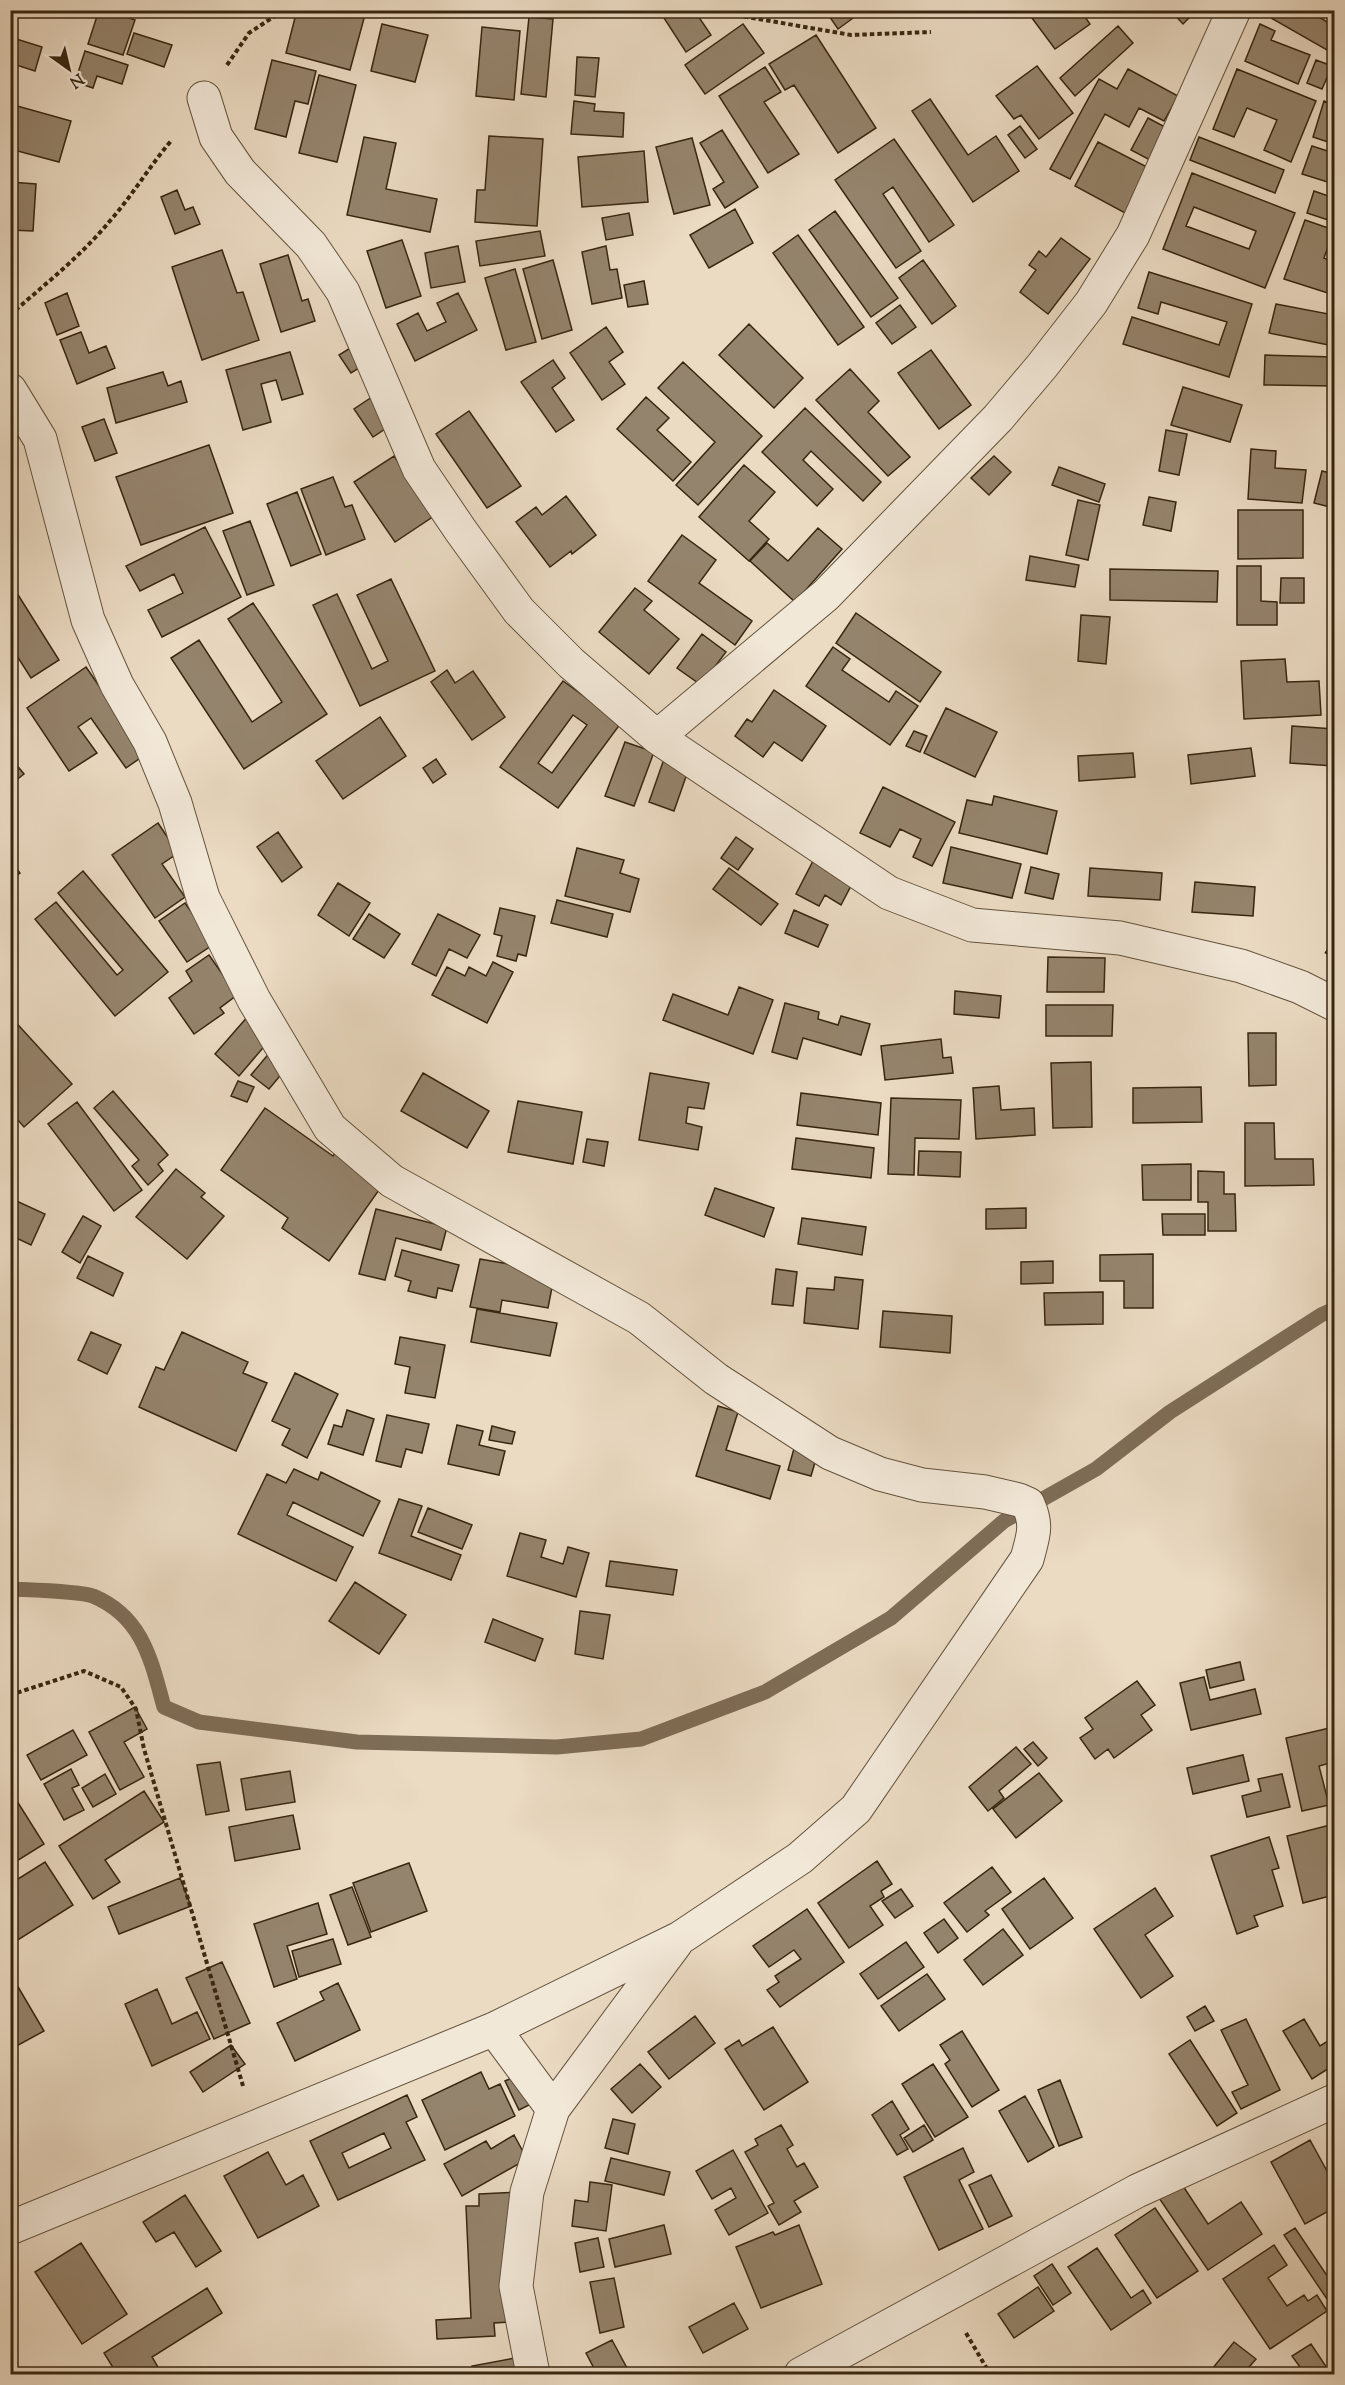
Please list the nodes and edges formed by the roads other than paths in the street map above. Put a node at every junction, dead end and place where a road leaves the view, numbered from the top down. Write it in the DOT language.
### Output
graph roads {
  1 [pos="1234,10"];
  2 [pos="204,98"];
  3 [pos="10,390"];
  4 [pos="657,737"];
  5 [pos="1335,1004"];
  6 [pos="680,1938"];
  7 [pos="494,2029"];
  8 [pos="1335,2101"];
  9 [pos="554,2109"];
  10 [pos="10,2228"];
  11 [pos="532,2374"];
  12 [pos="801,2374"];
  1 -- 4 [label="street"];
  2 -- 4 [label="street"];
  3 -- 6 [label="street"];
  4 -- 5 [label="street"];
  6 -- 7 [label="street"];
  6 -- 9 [label="street"];
  7 -- 9 [label="street"];
  7 -- 10 [label="street"];
  8 -- 12 [label="street"];
  9 -- 11 [label="street"];
}
